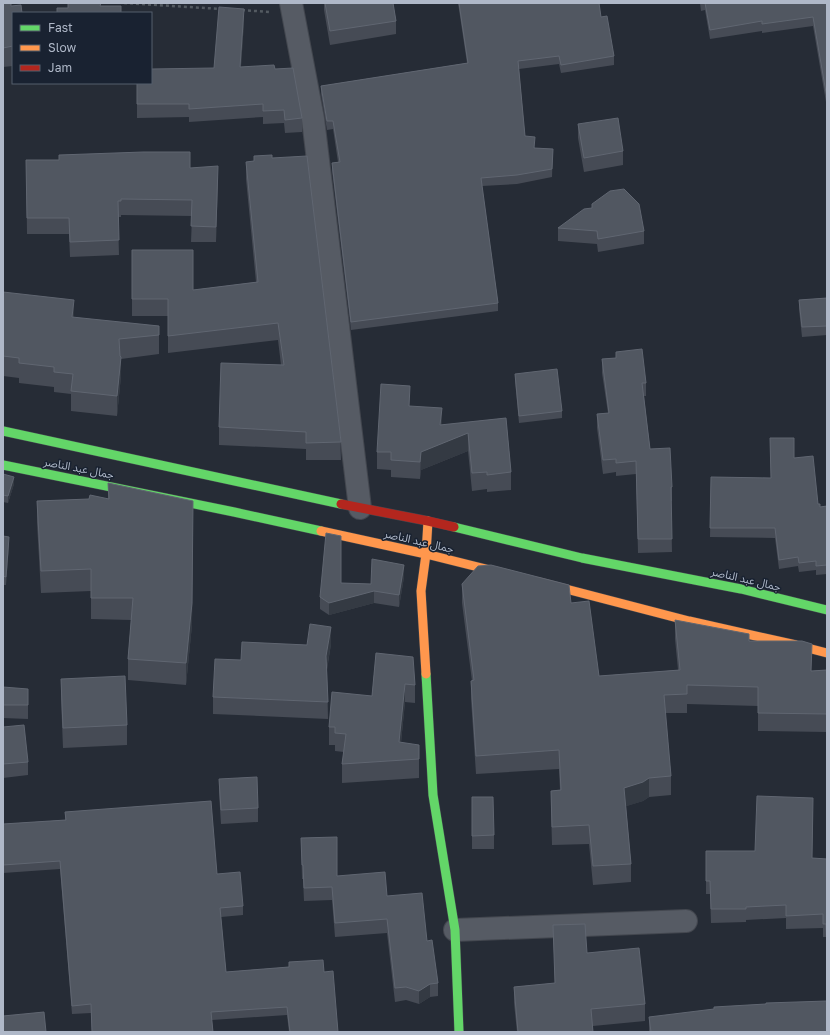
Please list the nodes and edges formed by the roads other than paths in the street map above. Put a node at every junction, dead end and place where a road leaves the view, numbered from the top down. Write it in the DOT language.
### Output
graph roads {
  1 [pos="292,8"];
  2 [pos="3,431"];
  3 [pos="3,465"];
  4 [pos="360,508"];
  5 [pos="428,521"];
  6 [pos="426,554"];
  7 [pos="516,576"];
  8 [pos="530,580"];
  9 [pos="827,610"];
  10 [pos="827,653"];
  11 [pos="686,921"];
  12 [pos="455,930"];
  13 [pos="459,1032"];
  1 -- 4 [label="street"];
  2 -- 4 [label="main road, جمال عبد الناصر"];
  3 -- 6 [label="main road, جمال عبد الناصر"];
  4 -- 5 [label="main road, جمال عبد الناصر"];
  5 -- 6 [label="main road"];
  5 -- 9 [label="main road, جمال عبد الناصر"];
  6 -- 7 [label="main road, جمال عبد الناصر"];
  6 -- 12 [label="main road"];
  8 -- 10 [label="main road"];
  11 -- 12 [label="street"];
  12 -- 13 [label="main road"];
}
